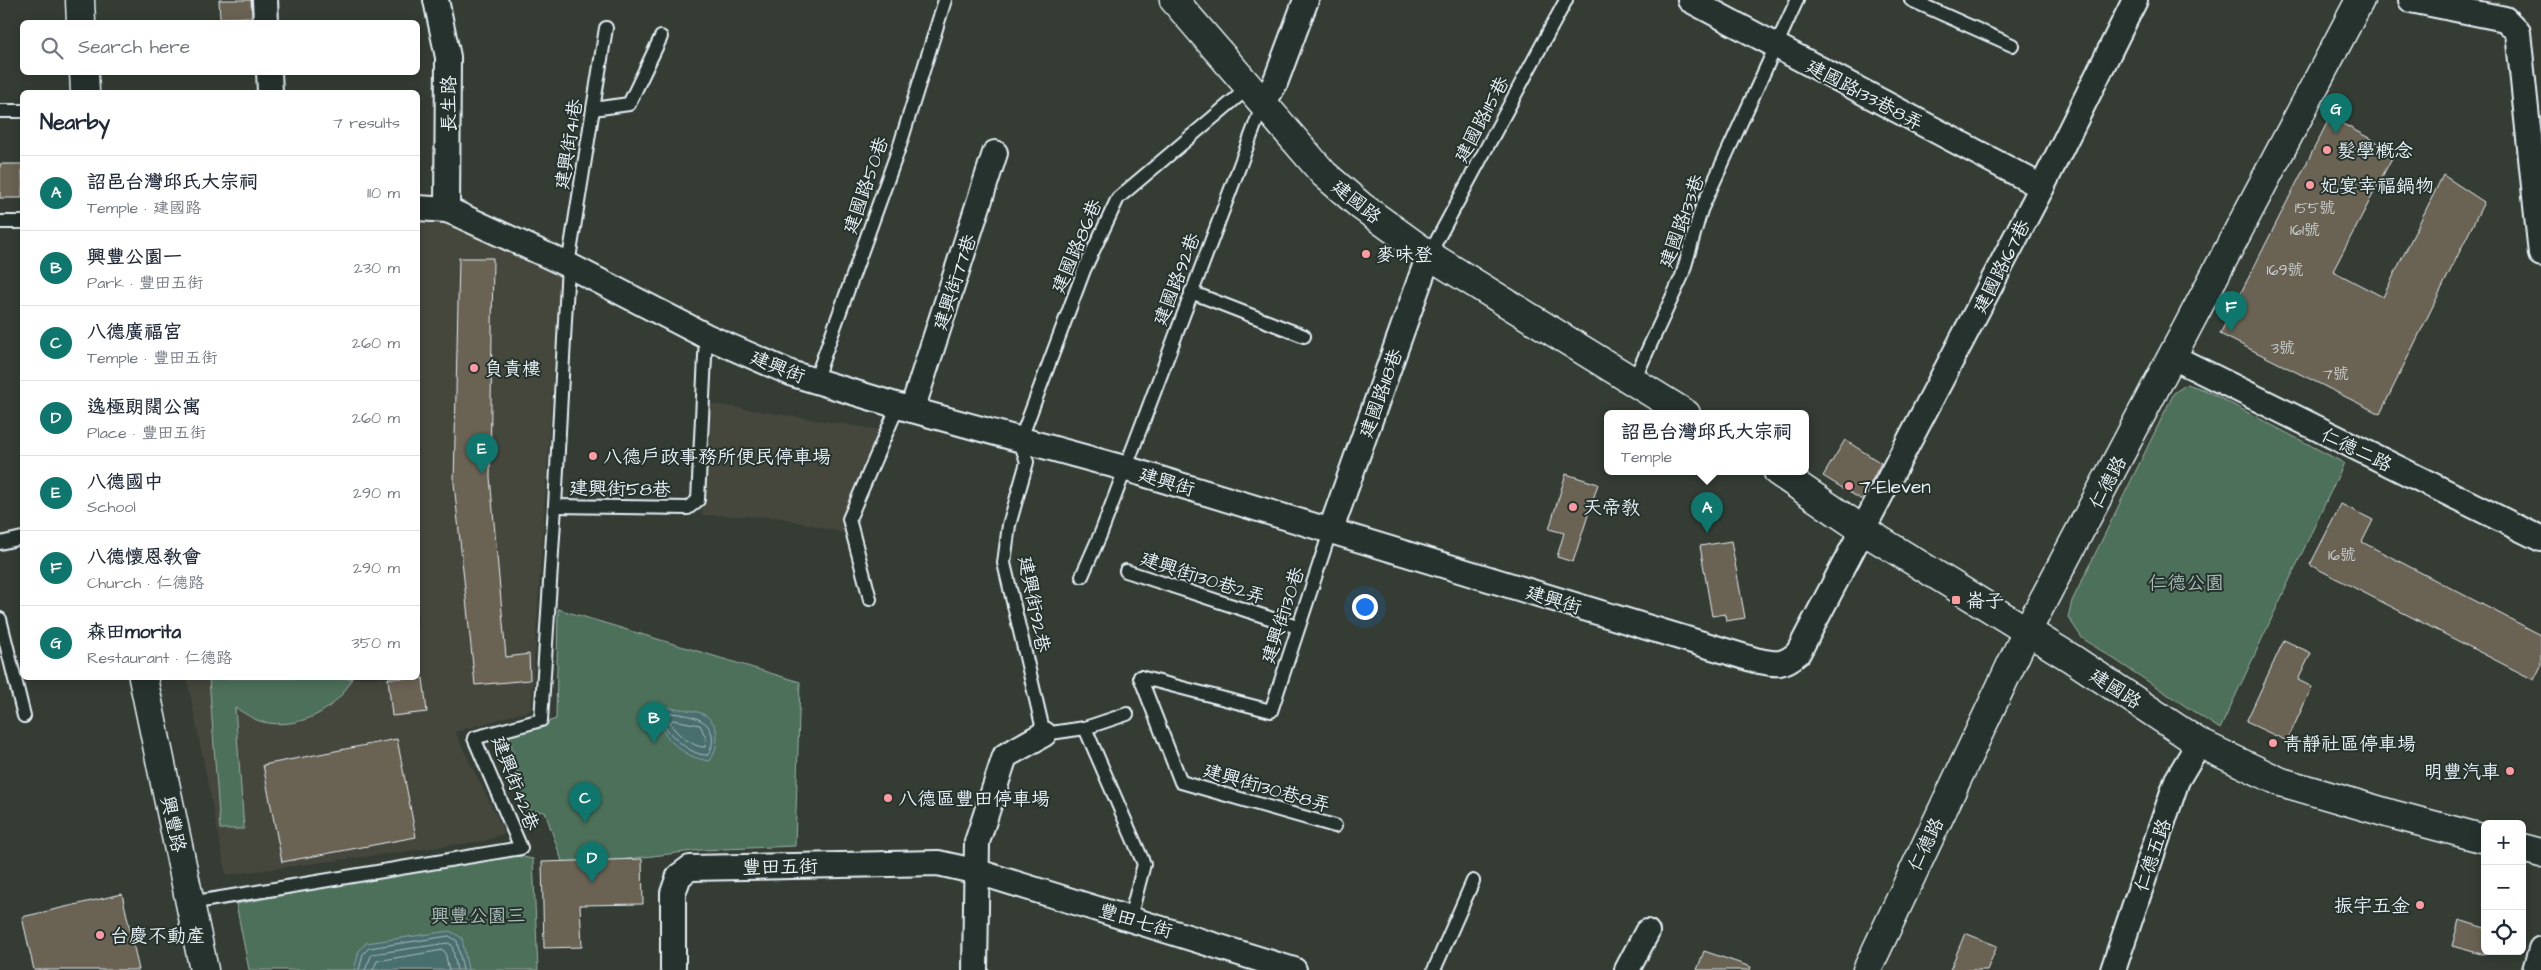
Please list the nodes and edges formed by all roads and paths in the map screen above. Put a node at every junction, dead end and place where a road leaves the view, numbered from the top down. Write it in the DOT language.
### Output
graph roads {
  1 [pos="80,0"];
  2 [pos="265,0"];
  3 [pos="436,0"];
  4 [pos="945,0"];
  5 [pos="1174,0"];
  6 [pos="1306,0"];
  7 [pos="1566,0"];
  8 [pos="1690,0"];
  9 [pos="1797,0"];
  10 [pos="1912,0"];
  11 [pos="2135,0"];
  12 [pos="2411,0"];
  13 [pos="2351,9"];
  14 [pos="81,20"];
  15 [pos="266,20"];
  16 [pos="606,28"];
  17 [pos="660,37"];
  18 [pos="2012,45"];
  19 [pos="1777,46"];
  20 [pos="84,75"];
  21 [pos="269,75"];
  22 [pos="85,90"];
  23 [pos="270,90"];
  24 [pos="1256,96"];
  25 [pos="593,109"];
  26 [pos="0,111"];
  27 [pos="20,111"];
  28 [pos="996,153"];
  29 [pos="2042,187"];
  30 [pos="420,208"];
  31 [pos="447,210"];
  32 [pos="0,222"];
  33 [pos="20,222"];
  34 [pos="2541,254"];
  35 [pos="1430,255"];
  36 [pos="568,266"];
  37 [pos="1191,292"];
  38 [pos="706,336"];
  39 [pos="1304,336"];
  40 [pos="2173,357"];
  41 [pos="816,381"];
  42 [pos="1634,382"];
  43 [pos="905,408"];
  44 [pos="1680,410"];
  45 [pos="1020,441"];
  46 [pos="1124,468"];
  47 [pos="1782,475"];
  48 [pos="555,506"];
  49 [pos="1863,530"];
  50 [pos="1330,532"];
  51 [pos="20,538"];
  52 [pos="2541,539"];
  53 [pos="0,542"];
  54 [pos="1126,571"];
  55 [pos="1082,576"];
  56 [pos="870,599"];
  57 [pos="0,619"];
  58 [pos="1297,627"];
  59 [pos="2027,631"];
  60 [pos="1140,678"];
  61 [pos="143,680"];
  62 [pos="1127,714"];
  63 [pos="24,716"];
  64 [pos="1085,728"];
  65 [pos="1044,734"];
  66 [pos="2199,743"];
  67 [pos="1335,826"];
  68 [pos="2481,838"];
  69 [pos="2526,849"];
  70 [pos="2541,853"];
  71 [pos="978,872"];
  72 [pos="1473,881"];
  73 [pos="190,903"];
  74 [pos="1130,918"];
  75 [pos="1646,932"];
  76 [pos="2541,949"];
  77 [pos="204,970"];
  78 [pos="673,970"];
  79 [pos="975,970"];
  80 [pos="1294,970"];
  81 [pos="1434,970"];
  82 [pos="1627,970"];
  83 [pos="1867,970"];
  84 [pos="2113,970"];
  85 [pos="2535,970"];
  1 -- 14 [label="street"];
  2 -- 15 [label="street"];
  3 -- 31 [label="street, 長生路"];
  4 -- 41 [label="lane, 建國路50巷"];
  5 -- 24 [label="street, 建國路"];
  6 -- 24 [label="street"];
  7 -- 35 [label="lane, 建國路115巷"];
  8 -- 19 [label="street, 建國路133巷8弄"];
  9 -- 19 [label="lane, 建國路133巷"];
  10 -- 18 [label="lane"];
  11 -- 29 [label="street, 建國路167巷"];
  12 -- 34 [label="street"];
  13 -- 40 [label="street, 仁德路"];
  16 -- 25 [label="lane, 建興街41巷"];
  17 -- 25 [label="lane"];
  19 -- 29 [label="street, 建國路133巷8弄"];
  19 -- 42 [label="lane, 建國路133巷"];
  20 -- 22 [label="street"];
  21 -- 23 [label="street"];
  24 -- 35 [label="street, 建國路"];
  24 -- 37 [label="lane, 建國路92巷"];
  24 -- 45 [label="lane, 建國路86巷"];
  25 -- 36 [label="lane, 建興街41巷"];
  26 -- 27 [label="lane"];
  28 -- 43 [label="street, 建興街77巷"];
  29 -- 49 [label="street, 建國路167巷"];
  30 -- 31 [label="street, 建興街"];
  31 -- 36 [label="street, 建興街"];
  32 -- 33 [label="lane"];
  35 -- 42 [label="street, 建國路"];
  35 -- 50 [label="street, 建國路118巷"];
  36 -- 38 [label="street, 建興街"];
  36 -- 48 [label="lane, 建興街42巷"];
  37 -- 39 [label="lane"];
  37 -- 46 [label="lane, 建國路92巷"];
  38 -- 41 [label="street, 建興街"];
  38 -- 48 [label="lane, 建興街58巷"];
  40 -- 52 [label="street, 仁德二路"];
  40 -- 59 [label="street, 仁德路"];
  41 -- 43 [label="street, 建興街"];
  42 -- 44 [label="street, 建國路"];
  43 -- 45 [label="street, 建興街"];
  43 -- 56 [label="lane"];
  45 -- 46 [label="street, 建興街"];
  45 -- 65 [label="lane, 建興街92巷"];
  46 -- 50 [label="street, 建興街"];
  46 -- 55 [label="lane, 建國路92巷"];
  47 -- 49 [label="street, 建國路"];
  48 -- 73 [label="lane, 建興街42巷"];
  49 -- 50 [label="street, 建興街"];
  49 -- 59 [label="street, 建國路"];
  50 -- 58 [label="lane, 建興街130巷"];
  51 -- 53 [label="lane"];
  54 -- 58 [label="lane, 建興街130巷2弄"];
  57 -- 63 [label="lane"];
  58 -- 60 [label="lane, 建興街130巷"];
  59 -- 66 [label="street, 建國路"];
  59 -- 83 [label="street, 仁德路"];
  60 -- 67 [label="lane, 建興街130巷8弄"];
  61 -- 73 [label="street, 興豐路"];
  62 -- 64 [label="lane"];
  64 -- 65 [label="lane"];
  64 -- 74 [label="lane"];
  65 -- 71 [label="street"];
  66 -- 68 [label="street, 建國路"];
  66 -- 84 [label="street, 仁德五路"];
  69 -- 70 [label="street"];
  71 -- 74 [label="street, 豐田七街"];
  71 -- 78 [label="street, 豐田五街"];
  71 -- 79 [label="street"];
  72 -- 81 [label="lane"];
  73 -- 77 [label="street, 興豐路"];
  74 -- 80 [label="street, 豐田七街"];
  75 -- 82 [label="street"];
  76 -- 85 [label="street"];
}
